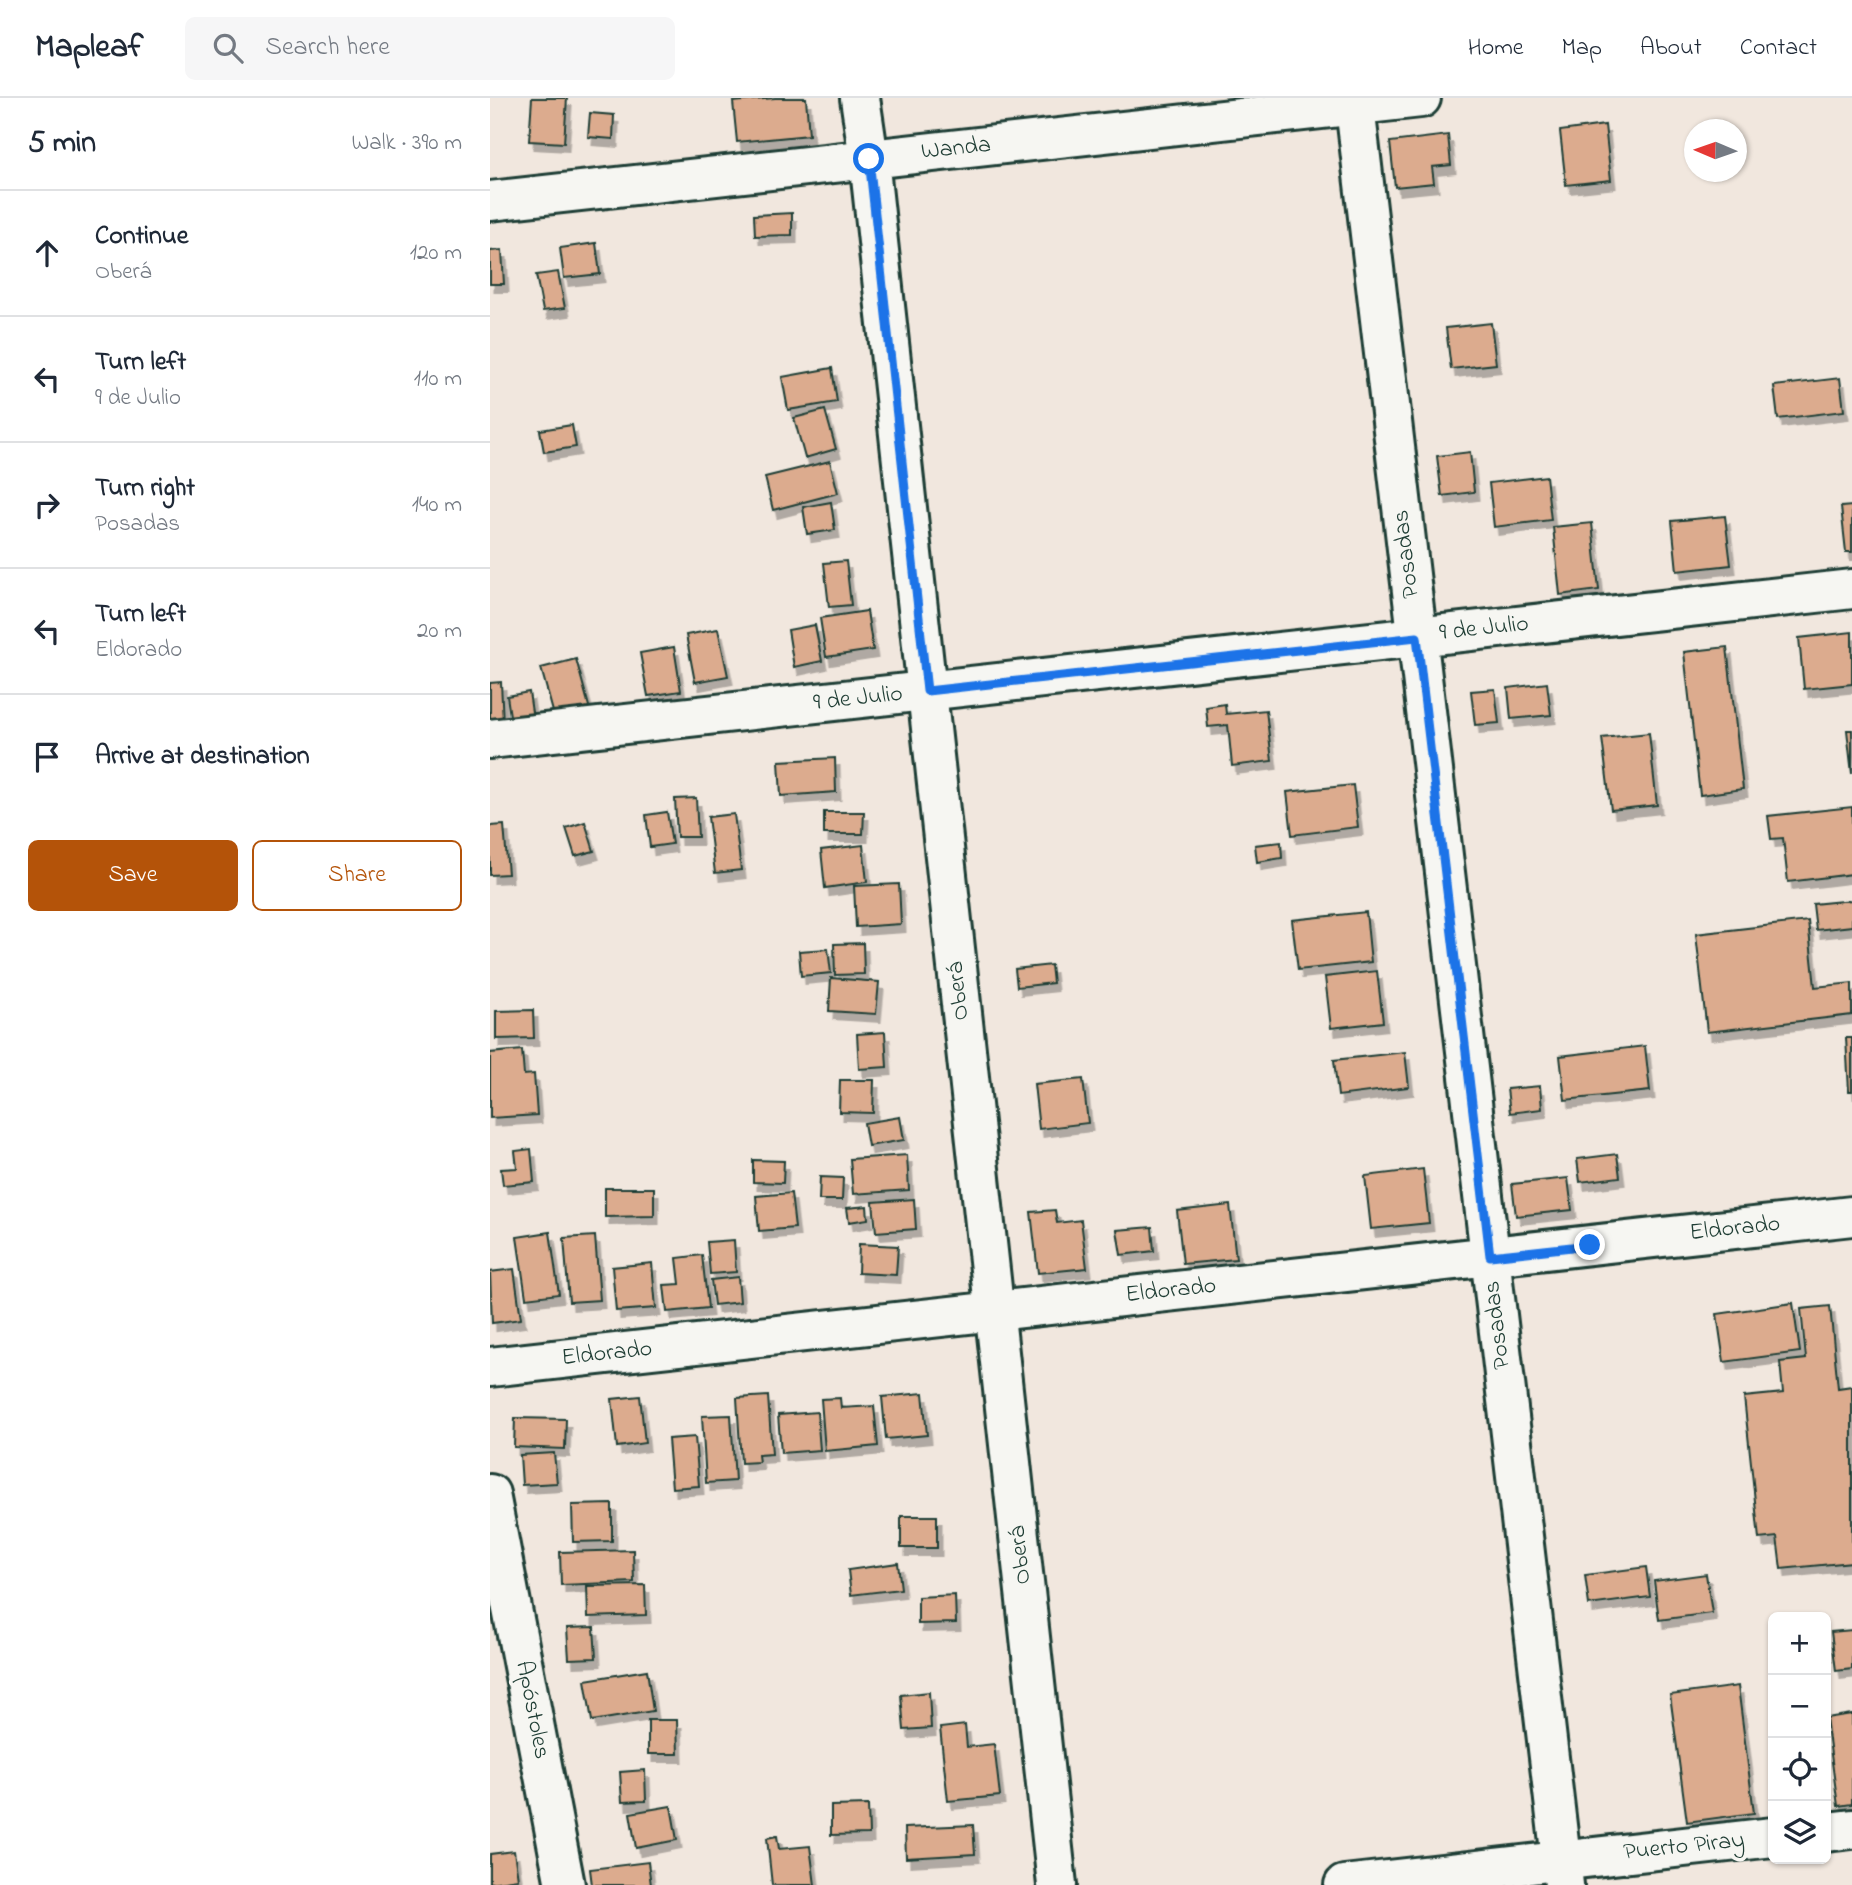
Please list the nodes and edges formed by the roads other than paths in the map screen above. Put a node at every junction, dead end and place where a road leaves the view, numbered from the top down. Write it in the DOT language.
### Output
graph roads {
  1 [pos="860,98"];
  2 [pos="1421,98"];
  3 [pos="1354,102"];
  4 [pos="869,159"];
  5 [pos="490,201"];
  6 [pos="1852,589"];
  7 [pos="1417,637"];
  8 [pos="927,691"];
  9 [pos="490,739"];
  10 [pos="1852,1216"];
  11 [pos="1490,1256"];
  12 [pos="994,1311"];
  13 [pos="490,1367"];
  14 [pos="490,1494"];
  15 [pos="1852,1829"];
  16 [pos="1831,1831"];
  17 [pos="1768,1839"];
  18 [pos="1562,1873"];
  19 [pos="565,1885"];
  20 [pos="1056,1885"];
  21 [pos="1344,1885"];
  1 -- 4 [label="street, Oberá"];
  2 -- 3 [label="street, Wanda"];
  3 -- 4 [label="street, Wanda"];
  3 -- 7 [label="street, Posadas"];
  4 -- 5 [label="street, Wanda"];
  4 -- 8 [label="street, Oberá"];
  6 -- 7 [label="street, 9 de Julio"];
  7 -- 8 [label="street, 9 de Julio"];
  7 -- 11 [label="street, Posadas"];
  8 -- 9 [label="street, 9 de Julio"];
  8 -- 12 [label="street, Oberá"];
  10 -- 11 [label="street, Eldorado"];
  11 -- 12 [label="street, Eldorado"];
  11 -- 18 [label="street, Posadas"];
  12 -- 13 [label="street, Eldorado"];
  12 -- 20 [label="street, Oberá"];
  14 -- 19 [label="street, Apóstoles"];
  15 -- 16 [label="street"];
  17 -- 18 [label="street, Puerto Piray"];
  18 -- 21 [label="street, Puerto Piray"];
}
